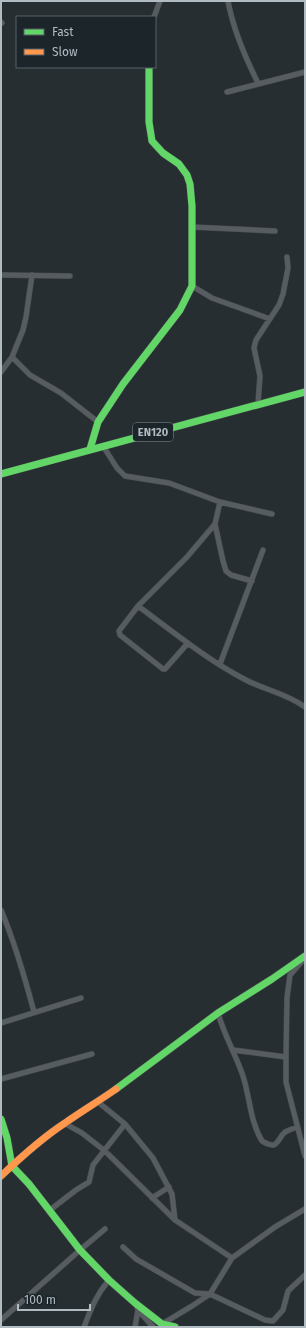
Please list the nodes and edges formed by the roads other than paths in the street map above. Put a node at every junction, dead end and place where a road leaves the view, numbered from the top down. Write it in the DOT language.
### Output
graph roads {
  1 [pos="160,1"];
  2 [pos="228,1"];
  3 [pos="154,16"];
  4 [pos="149,68"];
  5 [pos="305,72"];
  6 [pos="258,83"];
  7 [pos="227,92"];
  8 [pos="192,227"];
  9 [pos="275,231"];
  10 [pos="287,257"];
  11 [pos="1,275"];
  12 [pos="32,275"];
  13 [pos="70,276"];
  14 [pos="192,286"];
  15 [pos="270,319"];
  16 [pos="12,357"];
  17 [pos="1,372"];
  18 [pos="305,392"];
  19 [pos="258,404"];
  20 [pos="98,422"];
  21 [pos="104,446"];
  22 [pos="90,449"];
  23 [pos="1,474"];
  24 [pos="220,502"];
  25 [pos="272,514"];
  26 [pos="215,524"];
  27 [pos="263,550"];
  28 [pos="252,581"];
  29 [pos="138,606"];
  30 [pos="188,643"];
  31 [pos="220,664"];
  32 [pos="305,707"];
  33 [pos="1,910"];
  34 [pos="305,957"];
  35 [pos="81,998"];
  36 [pos="34,1012"];
  37 [pos="218,1013"];
  38 [pos="1,1023"];
  39 [pos="234,1050"];
  40 [pos="92,1054"];
  41 [pos="286,1057"];
  42 [pos="1,1079"];
  43 [pos="98,1102"];
  44 [pos="1,1119"];
  45 [pos="64,1123"];
  46 [pos="125,1124"];
  47 [pos="298,1127"];
  48 [pos="105,1151"];
  49 [pos="305,1156"];
  50 [pos="12,1166"];
  51 [pos="1,1176"];
  52 [pos="169,1187"];
  53 [pos="152,1198"];
  54 [pos="305,1209"];
  55 [pos="50,1210"];
  56 [pos="175,1220"];
  57 [pos="105,1230"];
  58 [pos="123,1246"];
  59 [pos="80,1250"];
  60 [pos="232,1258"];
  61 [pos="305,1275"];
  62 [pos="109,1280"];
  63 [pos="210,1294"];
  64 [pos="137,1307"];
  65 [pos="1,1320"];
  66 [pos="162,1324"];
  67 [pos="84,1327"];
  68 [pos="135,1327"];
  69 [pos="153,1327"];
  70 [pos="175,1327"];
  1 -- 3 [label="street"];
  2 -- 6 [label="street"];
  4 -- 8 [label="main road"];
  5 -- 6 [label="street"];
  6 -- 7 [label="street"];
  8 -- 9 [label="street"];
  8 -- 14 [label="main road"];
  10 -- 15 [label="street"];
  11 -- 12 [label="street"];
  12 -- 13 [label="street"];
  12 -- 16 [label="street"];
  14 -- 15 [label="street"];
  14 -- 20 [label="main road"];
  15 -- 19 [label="street"];
  16 -- 17 [label="street"];
  16 -- 20 [label="street"];
  18 -- 19 [label="main road, EN120"];
  19 -- 21 [label="main road, EN120"];
  20 -- 22 [label="main road"];
  21 -- 22 [label="main road, EN120"];
  21 -- 24 [label="street"];
  22 -- 23 [label="main road, EN120"];
  24 -- 25 [label="street"];
  24 -- 26 [label="street"];
  26 -- 28 [label="street"];
  26 -- 29 [label="street"];
  27 -- 28 [label="street"];
  28 -- 31 [label="street"];
  29 -- 30 [label="street"];
  29 -- 30 [label="street"];
  30 -- 31 [label="street"];
  31 -- 32 [label="street"];
  33 -- 36 [label="street"];
  34 -- 37 [label="main road"];
  34 -- 41 [label="street"];
  35 -- 36 [label="street"];
  36 -- 38 [label="street"];
  37 -- 39 [label="street"];
  37 -- 43 [label="main road"];
  39 -- 41 [label="street"];
  39 -- 47 [label="street"];
  40 -- 42 [label="street"];
  41 -- 47 [label="street"];
  43 -- 45 [label="main road"];
  43 -- 46 [label="street"];
  44 -- 50 [label="main road"];
  45 -- 48 [label="street"];
  45 -- 50 [label="main road"];
  46 -- 48 [label="street"];
  46 -- 52 [label="street"];
  47 -- 49 [label="street"];
  48 -- 53 [label="street"];
  48 -- 55 [label="street"];
  50 -- 51 [label="main road"];
  50 -- 55 [label="main road"];
  52 -- 53 [label="street"];
  52 -- 56 [label="street"];
  53 -- 56 [label="street"];
  54 -- 60 [label="street"];
  55 -- 59 [label="main road"];
  56 -- 60 [label="street"];
  57 -- 59 [label="street"];
  58 -- 63 [label="street"];
  59 -- 62 [label="main road"];
  59 -- 65 [label="street"];
  60 -- 63 [label="street"];
  61 -- 63 [label="street"];
  62 -- 64 [label="main road"];
  62 -- 67 [label="street"];
  63 -- 66 [label="street"];
  64 -- 66 [label="main road"];
  64 -- 68 [label="street"];
  64 -- 69 [label="street"];
  66 -- 70 [label="main road"];
}
